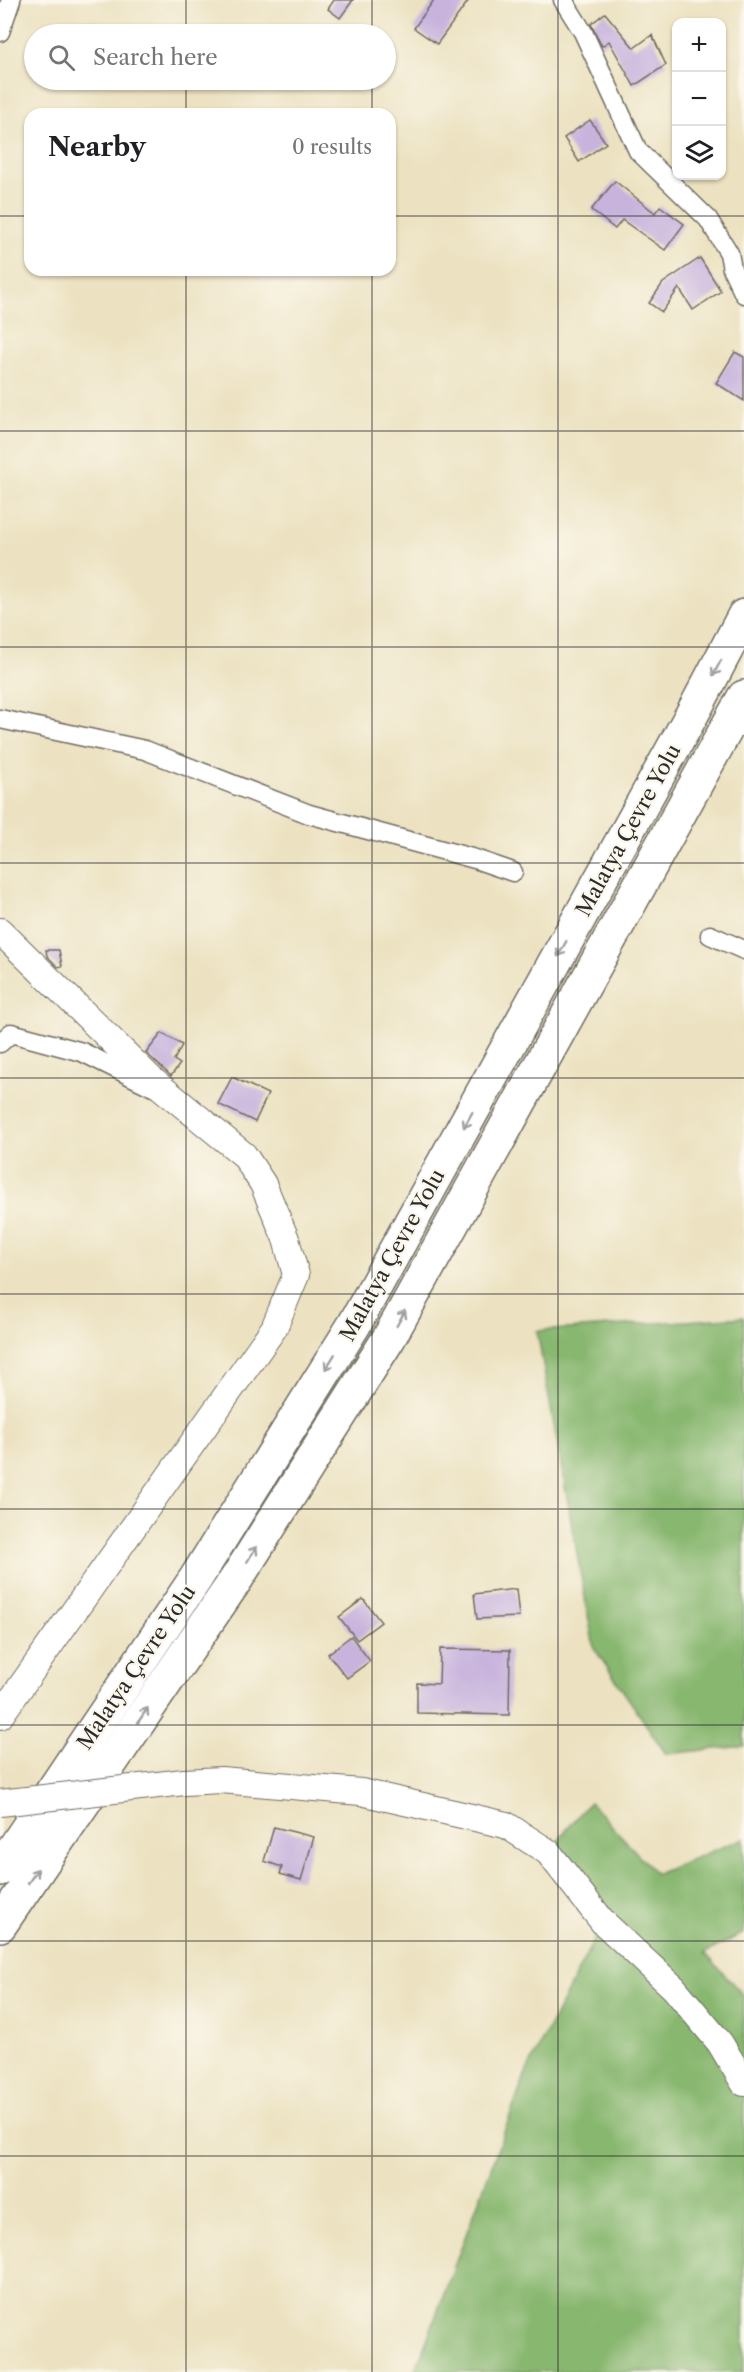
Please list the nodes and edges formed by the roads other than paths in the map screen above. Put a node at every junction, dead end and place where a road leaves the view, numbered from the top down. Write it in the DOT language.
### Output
graph roads {
  1 [pos="11,0"];
  2 [pos="563,0"];
  3 [pos="0,32"];
  4 [pos="744,294"];
  5 [pos="744,616"];
  6 [pos="744,697"];
  7 [pos="0,719"];
  8 [pos="513,872"];
  9 [pos="0,931"];
  10 [pos="710,935"];
  11 [pos="744,950"];
  12 [pos="0,1043"];
  13 [pos="168,1094"];
  14 [pos="0,1716"];
  15 [pos="0,1803"];
  16 [pos="0,1869"];
  17 [pos="0,1925"];
  18 [pos="744,2083"];
  1 -- 3 [label="street"];
  2 -- 4 [label="street"];
  5 -- 16 [label="highway, Malatya Çevre Yolu, one-way"];
  17 -- 6 [label="highway, Malatya Çevre Yolu, one-way"];
  7 -- 8 [label="street"];
  9 -- 13 [label="street"];
  10 -- 11 [label="street"];
  12 -- 13 [label="street"];
  13 -- 14 [label="street"];
  15 -- 18 [label="street, bridge"];
}
